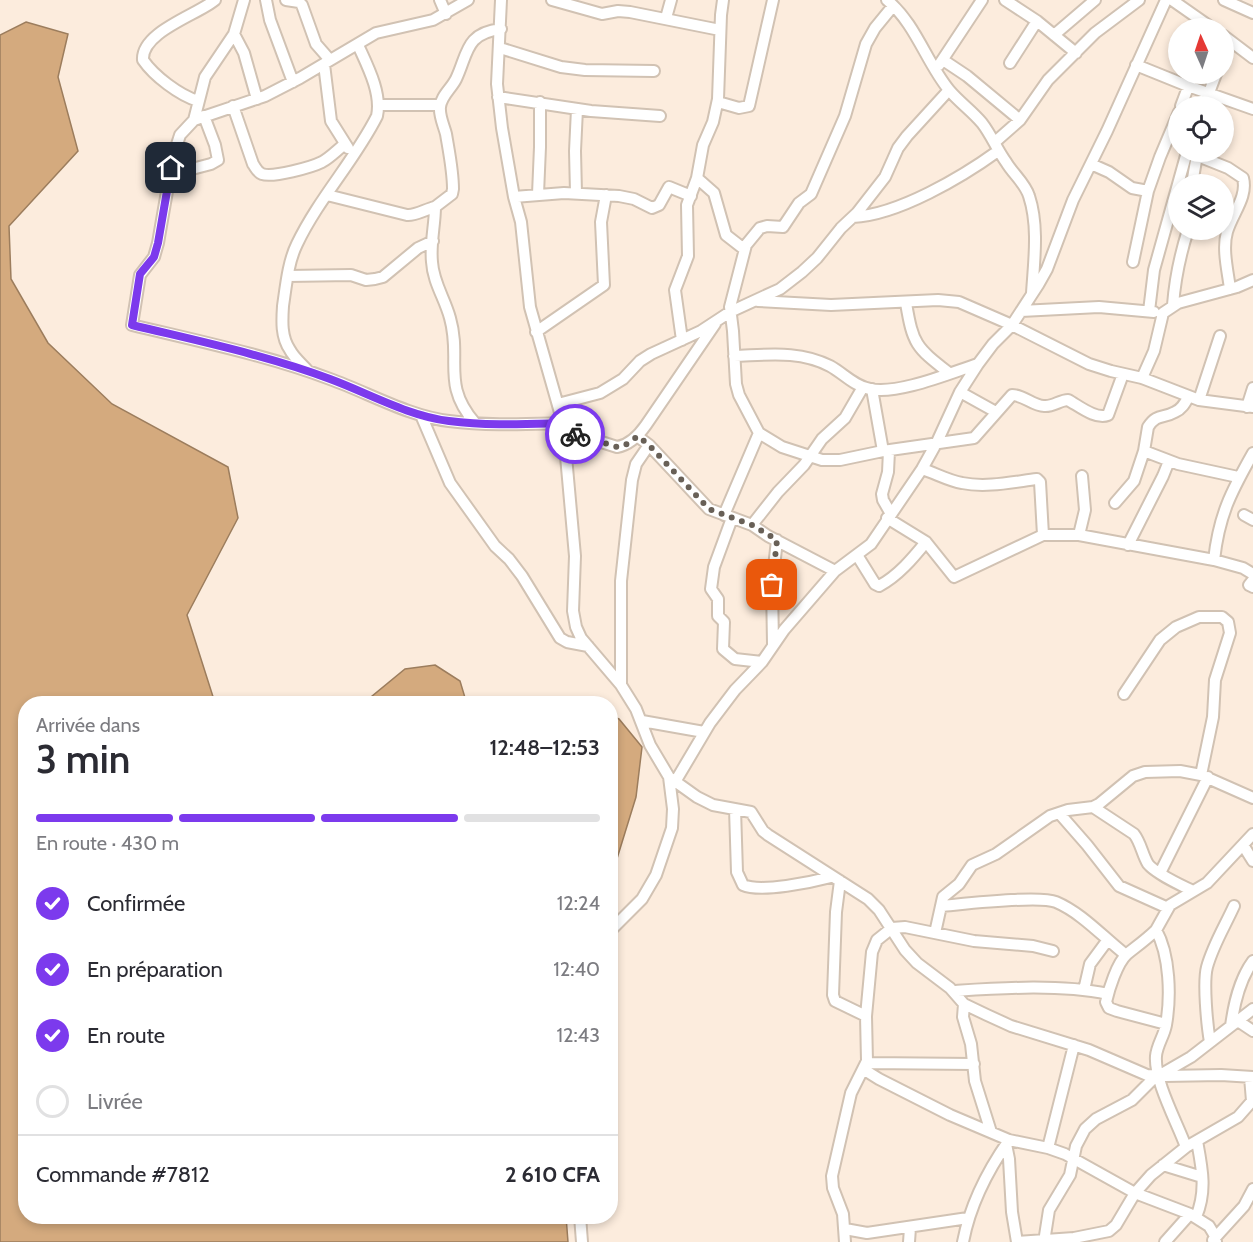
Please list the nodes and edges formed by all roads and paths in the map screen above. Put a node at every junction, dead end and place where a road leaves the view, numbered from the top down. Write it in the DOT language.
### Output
graph roads {
  1 [pos="215,0"];
  2 [pos="244,0"];
  3 [pos="266,0"];
  4 [pos="286,0"];
  5 [pos="440,0"];
  6 [pos="468,0"];
  7 [pos="501,0"];
  8 [pos="552,0"];
  9 [pos="671,0"];
  10 [pos="723,0"];
  11 [pos="773,0"];
  12 [pos="982,0"];
  13 [pos="1007,0"];
  14 [pos="1095,0"];
  15 [pos="1139,0"];
  16 [pos="1166,0"];
  17 [pos="1172,0"];
  18 [pos="1224,0"];
  19 [pos="889,2"];
  20 [pos="1253,13"];
  21 [pos="446,14"];
  22 [pos="666,18"];
  23 [pos="1196,18"];
  24 [pos="1037,21"];
  25 [pos="501,29"];
  26 [pos="720,30"];
  27 [pos="234,34"];
  28 [pos="1054,35"];
  29 [pos="1234,44"];
  30 [pos="358,45"];
  31 [pos="500,48"];
  32 [pos="1076,53"];
  33 [pos="1253,58"];
  34 [pos="943,60"];
  35 [pos="327,62"];
  36 [pos="1010,63"];
  37 [pos="1136,64"];
  38 [pos="935,70"];
  39 [pos="654,71"];
  40 [pos="293,82"];
  41 [pos="1212,84"];
  42 [pos="1188,86"];
  43 [pos="949,90"];
  44 [pos="1209,93"];
  45 [pos="1184,96"];
  46 [pos="1208,96"];
  47 [pos="498,97"];
  48 [pos="257,99"];
  49 [pos="198,101"];
  50 [pos="540,102"];
  51 [pos="718,102"];
  52 [pos="378,105"];
  53 [pos="440,105"];
  54 [pos="233,106"];
  55 [pos="577,109"];
  56 [pos="1253,109"];
  57 [pos="660,116"];
  58 [pos="199,118"];
  59 [pos="1020,120"];
  60 [pos="1168,138"];
  61 [pos="345,144"];
  62 [pos="997,146"];
  63 [pos="353,154"];
  64 [pos="1188,162"];
  65 [pos="1214,162"];
  66 [pos="1091,164"];
  67 [pos="169,175"];
  68 [pos="696,178"];
  69 [pos="1149,191"];
  70 [pos="576,193"];
  71 [pos="538,194"];
  72 [pos="327,195"];
  73 [pos="606,195"];
  74 [pos="691,196"];
  75 [pos="514,197"];
  76 [pos="435,207"];
  77 [pos="853,217"];
  78 [pos="1185,240"];
  79 [pos="433,241"];
  80 [pos="744,249"];
  81 [pos="1133,262"];
  82 [pos="288,276"];
  83 [pos="1253,280"];
  84 [pos="1230,289"];
  85 [pos="1032,293"];
  86 [pos="758,301"];
  87 [pos="906,303"];
  88 [pos="1173,305"];
  89 [pos="1021,311"];
  90 [pos="1149,311"];
  91 [pos="730,312"];
  92 [pos="1163,313"];
  93 [pos="716,322"];
  94 [pos="1012,325"];
  95 [pos="536,332"];
  96 [pos="1220,336"];
  97 [pos="682,340"];
  98 [pos="734,356"];
  99 [pos="978,363"];
  100 [pos="309,373"];
  101 [pos="949,373"];
  102 [pos="1123,374"];
  103 [pos="1142,378"];
  104 [pos="867,388"];
  105 [pos="1253,388"];
  106 [pos="960,392"];
  107 [pos="1194,398"];
  108 [pos="558,404"];
  109 [pos="1250,407"];
  110 [pos="996,412"];
  111 [pos="421,415"];
  112 [pos="475,423"];
  113 [pos="564,427"];
  114 [pos="759,433"];
  115 [pos="638,436"];
  116 [pos="937,442"];
  117 [pos="649,445"];
  118 [pos="886,451"];
  119 [pos="1144,451"];
  120 [pos="1253,453"];
  121 [pos="810,456"];
  122 [pos="1169,461"];
  123 [pos="922,469"];
  124 [pos="1240,475"];
  125 [pos="1082,476"];
  126 [pos="1253,478"];
  127 [pos="1114,503"];
  128 [pos="889,516"];
  129 [pos="728,517"];
  130 [pos="752,525"];
  131 [pos="1079,535"];
  132 [pos="1043,536"];
  133 [pos="777,540"];
  134 [pos="926,542"];
  135 [pos="1128,545"];
  136 [pos="856,555"];
  137 [pos="1214,560"];
  138 [pos="835,571"];
  139 [pos="1253,574"];
  140 [pos="1253,580"];
  141 [pos="1253,587"];
  142 [pos="773,644"];
  143 [pos="588,646"];
  144 [pos="762,662"];
  145 [pos="621,685"];
  146 [pos="1124,694"];
  147 [pos="642,721"];
  148 [pos="704,732"];
  149 [pos="1205,776"];
  150 [pos="672,779"];
  151 [pos="1253,798"];
  152 [pos="1093,807"];
  153 [pos="735,809"];
  154 [pos="1059,813"];
  155 [pos="1253,834"];
  156 [pos="1243,845"];
  157 [pos="1253,861"];
  158 [pos="1160,873"];
  159 [pos="836,879"];
  160 [pos="1192,891"];
  161 [pos="941,906"];
  162 [pos="1234,906"];
  163 [pos="1168,908"];
  164 [pos="618,923"];
  165 [pos="892,928"];
  166 [pos="1156,930"];
  167 [pos="935,933"];
  168 [pos="1107,941"];
  169 [pos="1053,951"];
  170 [pos="1126,955"];
  171 [pos="1253,962"];
  172 [pos="1084,990"];
  173 [pos="954,991"];
  174 [pos="1108,994"];
  175 [pos="964,1004"];
  176 [pos="1253,1009"];
  177 [pos="866,1017"];
  178 [pos="1166,1024"];
  179 [pos="1235,1024"];
  180 [pos="1253,1030"];
  181 [pos="1210,1042"];
  182 [pos="1074,1045"];
  183 [pos="974,1064"];
  184 [pos="865,1066"];
  185 [pos="1157,1076"];
  186 [pos="1251,1077"];
  187 [pos="1252,1102"];
  188 [pos="991,1132"];
  189 [pos="1197,1141"];
  190 [pos="1008,1142"];
  191 [pos="1186,1147"];
  192 [pos="1048,1148"];
  193 [pos="1073,1158"];
  194 [pos="1163,1165"];
  195 [pos="1202,1177"];
  196 [pos="1253,1189"];
  197 [pos="1135,1193"];
  198 [pos="1193,1215"];
  199 [pos="968,1218"];
  200 [pos="581,1224"];
  201 [pos="910,1228"];
  202 [pos="845,1229"];
  203 [pos="1074,1240"];
  204 [pos="1171,1240"];
  205 [pos="1214,1240"];
  206 [pos="582,1242"];
  207 [pos="845,1242"];
  208 [pos="909,1242"];
  209 [pos="963,1242"];
  210 [pos="1017,1242"];
  211 [pos="1044,1242"];
  1 -- 49 [label="street"];
  2 -- 27 [label="street"];
  3 -- 40 [label="street"];
  4 -- 35 [label="street"];
  5 -- 21 [label="street"];
  6 -- 21 [label="street"];
  7 -- 25 [label="street"];
  8 -- 22 [label="street"];
  9 -- 22 [label="street"];
  10 -- 26 [label="street"];
  11 -- 51 [label="street"];
  12 -- 34 [label="street"];
  13 -- 24 [label="street"];
  14 -- 28 [label="street"];
  15 -- 32 [label="street"];
  16 -- 37 [label="street"];
  17 -- 23 [label="street"];
  18 -- 20 [label="street"];
  19 -- 38 [label="street"];
  19 -- 80 [label="street"];
  21 -- 30 [label="street"];
  22 -- 26 [label="street"];
  24 -- 28 [label="street"];
  24 -- 36 [label="street"];
  25 -- 31 [label="street"];
  25 -- 53 [label="street"];
  26 -- 51 [label="street"];
  27 -- 48 [label="street"];
  27 -- 49 [label="street"];
  28 -- 32 [label="street"];
  29 -- 33 [label="street"];
  30 -- 35 [label="street"];
  30 -- 52 [label="street"];
  31 -- 39 [label="street"];
  31 -- 47 [label="street"];
  32 -- 59 [label="street"];
  34 -- 38 [label="street"];
  34 -- 59 [label="street"];
  35 -- 40 [label="street"];
  35 -- 61 [label="street"];
  37 -- 42 [label="street"];
  37 -- 66 [label="street"];
  38 -- 43 [label="street"];
  40 -- 48 [label="street"];
  41 -- 44 [label="street"];
  42 -- 44 [label="street"];
  42 -- 45 [label="street"];
  43 -- 62 [label="street"];
  43 -- 77 [label="street"];
  44 -- 46 [label="street"];
  44 -- 56 [label="street"];
  47 -- 50 [label="street"];
  47 -- 75 [label="street"];
  48 -- 54 [label="street"];
  49 -- 58 [label="street"];
  50 -- 55 [label="street"];
  50 -- 71 [label="street"];
  51 -- 68 [label="street"];
  52 -- 53 [label="street"];
  52 -- 63 [label="street"];
  53 -- 76 [label="street"];
  54 -- 58 [label="street"];
  54 -- 61 [label="street"];
  55 -- 57 [label="street"];
  55 -- 70 [label="street"];
  58 -- 67 [label="street"];
  58 -- 67 [label="street"];
  59 -- 62 [label="street"];
  60 -- 69 [label="street"];
  61 -- 63 [label="street"];
  62 -- 77 [label="street"];
  62 -- 85 [label="street"];
  63 -- 72 [label="street"];
  64 -- 90 [label="street"];
  65 -- 84 [label="street"];
  66 -- 69 [label="street"];
  66 -- 85 [label="street"];
  67 -- 100 [label="street"];
  68 -- 74 [label="street"];
  68 -- 80 [label="street"];
  69 -- 81 [label="street"];
  70 -- 71 [label="street"];
  70 -- 73 [label="street"];
  71 -- 75 [label="street"];
  72 -- 76 [label="street"];
  72 -- 82 [label="street"];
  73 -- 74 [label="street"];
  73 -- 95 [label="street"];
  74 -- 97 [label="street"];
  75 -- 95 [label="street"];
  76 -- 79 [label="street"];
  77 -- 86 [label="street"];
  78 -- 88 [label="street"];
  79 -- 82 [label="street"];
  79 -- 112 [label="street"];
  80 -- 91 [label="street"];
  82 -- 100 [label="street"];
  83 -- 84 [label="street"];
  84 -- 88 [label="street"];
  85 -- 89 [label="street"];
  86 -- 87 [label="street"];
  86 -- 91 [label="street"];
  87 -- 94 [label="street"];
  87 -- 101 [label="street"];
  88 -- 92 [label="street"];
  89 -- 90 [label="street"];
  89 -- 94 [label="street"];
  90 -- 92 [label="street"];
  91 -- 93 [label="street"];
  91 -- 98 [label="street"];
  92 -- 103 [label="street"];
  93 -- 97 [label="street"];
  93 -- 115 [label="street"];
  94 -- 99 [label="street"];
  94 -- 102 [label="street"];
  95 -- 108 [label="street"];
  96 -- 107 [label="street"];
  97 -- 108 [label="street"];
  98 -- 104 [label="street"];
  98 -- 114 [label="street"];
  99 -- 101 [label="street"];
  99 -- 106 [label="street"];
  100 -- 111 [label="street"];
  101 -- 104 [label="street"];
  102 -- 103 [label="street"];
  102 -- 110 [label="street"];
  103 -- 107 [label="street"];
  104 -- 118 [label="street"];
  104 -- 121 [label="street"];
  105 -- 109 [label="street"];
  106 -- 110 [label="street"];
  106 -- 116 [label="street"];
  107 -- 109 [label="street"];
  107 -- 119 [label="street"];
  108 -- 113 [label="street"];
  110 -- 116 [label="street"];
  111 -- 112 [label="street"];
  111 -- 143 [label="street"];
  112 -- 113 [label="street"];
  113 -- 115 [label="street"];
  113 -- 143 [label="street"];
  114 -- 121 [label="street"];
  114 -- 129 [label="street"];
  115 -- 117 [label="street"];
  116 -- 118 [label="street"];
  116 -- 123 [label="street"];
  117 -- 129 [label="street"];
  117 -- 145 [label="street"];
  118 -- 121 [label="street"];
  118 -- 128 [label="street"];
  119 -- 122 [label="street"];
  119 -- 127 [label="street"];
  120 -- 124 [label="street"];
  121 -- 130 [label="street"];
  122 -- 124 [label="street"];
  122 -- 135 [label="street"];
  123 -- 128 [label="street"];
  123 -- 132 [label="street"];
  124 -- 126 [label="street"];
  124 -- 137 [label="street"];
  125 -- 131 [label="street"];
  128 -- 134 [label="street"];
  128 -- 136 [label="street"];
  129 -- 130 [label="street"];
  129 -- 144 [label="street"];
  130 -- 133 [label="street"];
  131 -- 132 [label="street"];
  131 -- 135 [label="street"];
  132 -- 134 [label="street"];
  133 -- 138 [label="street"];
  133 -- 142 [label="street"];
  134 -- 136 [label="street"];
  135 -- 137 [label="street"];
  136 -- 138 [label="street"];
  137 -- 139 [label="street"];
  138 -- 142 [label="street"];
  140 -- 141 [label="street"];
  142 -- 144 [label="street"];
  143 -- 145 [label="street"];
  144 -- 148 [label="street"];
  145 -- 147 [label="street"];
  146 -- 149 [label="street"];
  147 -- 148 [label="street"];
  147 -- 150 [label="street"];
  148 -- 150 [label="street"];
  149 -- 151 [label="street"];
  149 -- 152 [label="street"];
  149 -- 158 [label="street"];
  150 -- 153 [label="street"];
  150 -- 164 [label="street"];
  152 -- 154 [label="street"];
  152 -- 158 [label="street"];
  153 -- 159 [label="street"];
  153 -- 159 [label="street"];
  154 -- 161 [label="street"];
  154 -- 163 [label="street"];
  155 -- 156 [label="street"];
  156 -- 157 [label="street"];
  156 -- 160 [label="street"];
  158 -- 160 [label="street"];
  159 -- 165 [label="street"];
  159 -- 177 [label="street"];
  160 -- 163 [label="street"];
  161 -- 167 [label="street"];
  161 -- 168 [label="street"];
  162 -- 181 [label="street"];
  163 -- 166 [label="street"];
  165 -- 167 [label="street"];
  165 -- 173 [label="street"];
  165 -- 177 [label="street"];
  166 -- 170 [label="street"];
  166 -- 178 [label="street"];
  167 -- 169 [label="street"];
  168 -- 170 [label="street"];
  168 -- 172 [label="street"];
  170 -- 174 [label="street"];
  171 -- 179 [label="street"];
  172 -- 173 [label="street"];
  172 -- 174 [label="street"];
  173 -- 175 [label="street"];
  174 -- 178 [label="street"];
  175 -- 182 [label="street"];
  175 -- 183 [label="street"];
  176 -- 179 [label="street"];
  177 -- 184 [label="street"];
  178 -- 185 [label="street"];
  179 -- 180 [label="street"];
  179 -- 181 [label="street"];
  181 -- 185 [label="street"];
  182 -- 185 [label="street"];
  182 -- 192 [label="street"];
  183 -- 184 [label="street"];
  183 -- 188 [label="street"];
  184 -- 188 [label="street"];
  184 -- 202 [label="street"];
  185 -- 186 [label="street"];
  185 -- 191 [label="street"];
  185 -- 193 [label="street"];
  186 -- 187 [label="street"];
  187 -- 189 [label="street"];
  188 -- 190 [label="street"];
  189 -- 191 [label="street"];
  189 -- 195 [label="street"];
  190 -- 192 [label="street"];
  190 -- 199 [label="street"];
  190 -- 210 [label="street"];
  191 -- 194 [label="street"];
  192 -- 193 [label="street"];
  193 -- 197 [label="street"];
  193 -- 211 [label="street"];
  194 -- 195 [label="street"];
  194 -- 197 [label="street"];
  195 -- 198 [label="street"];
  196 -- 205 [label="street"];
  197 -- 198 [label="street"];
  197 -- 203 [label="street"];
  198 -- 204 [label="street"];
  198 -- 205 [label="street"];
  199 -- 201 [label="street"];
  199 -- 209 [label="street"];
  200 -- 206 [label="street"];
  201 -- 202 [label="street"];
  201 -- 208 [label="street"];
  202 -- 207 [label="street"];
  203 -- 211 [label="street"];
  210 -- 211 [label="street"];
}
